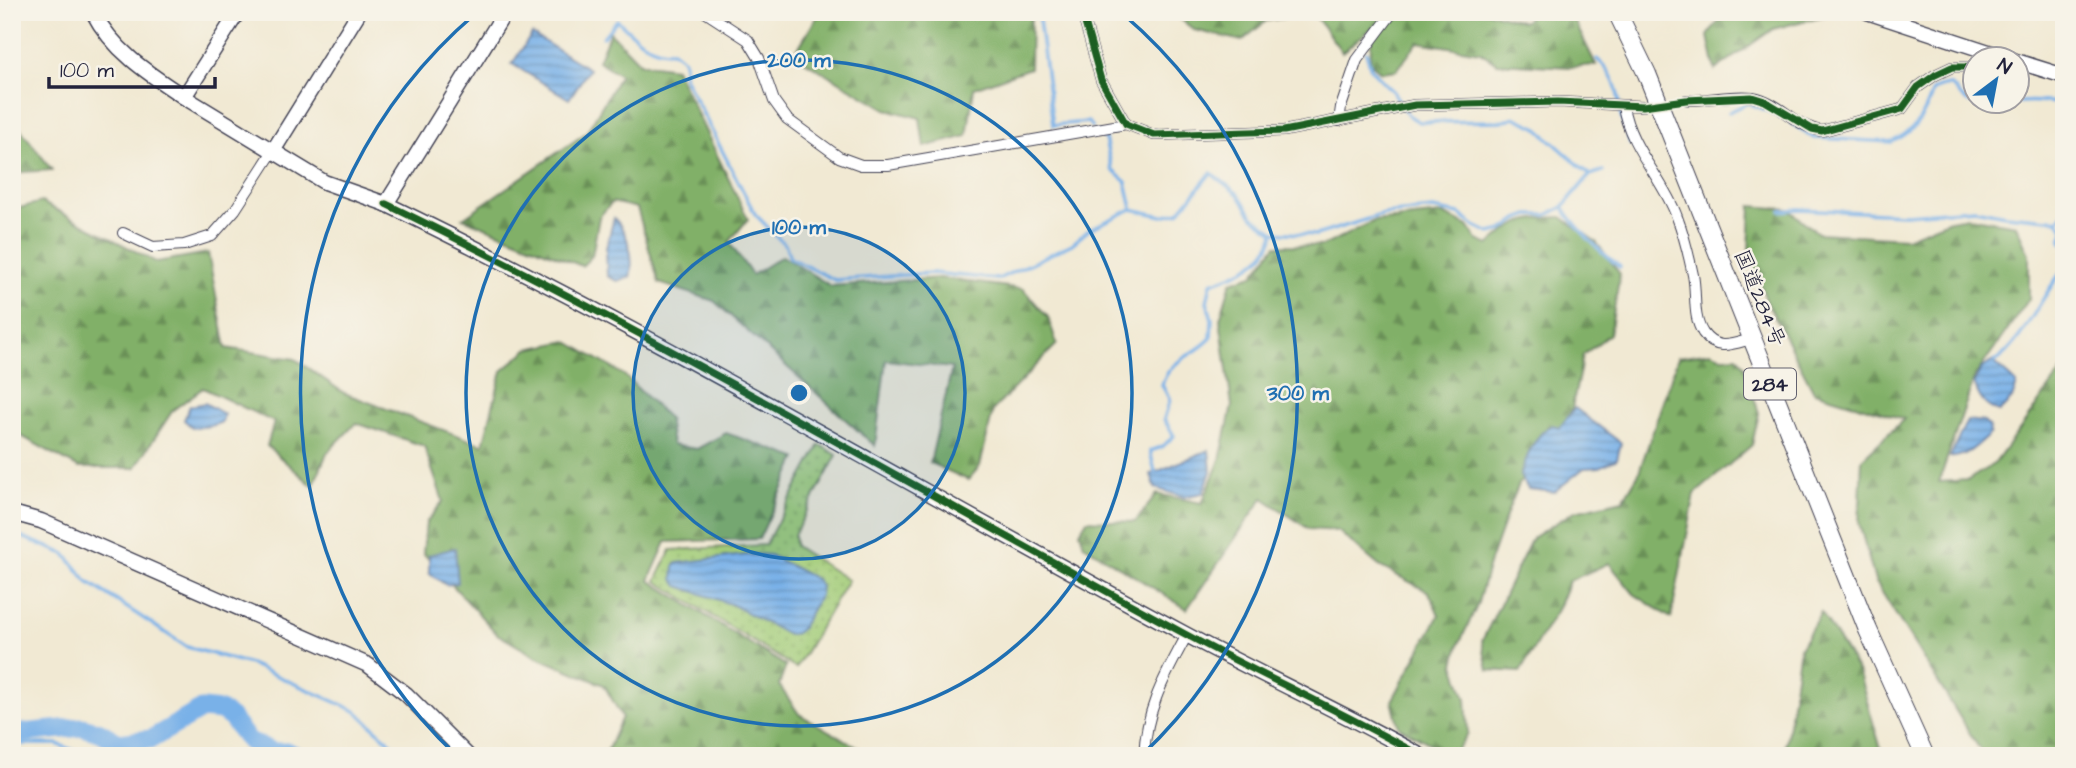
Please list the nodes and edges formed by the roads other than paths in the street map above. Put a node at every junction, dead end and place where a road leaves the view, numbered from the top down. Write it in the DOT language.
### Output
graph roads {
  1 [pos="93,12"];
  2 [pos="238,12"];
  3 [pos="359,12"];
  4 [pos="505,12"];
  5 [pos="705,12"];
  6 [pos="1084,12"];
  7 [pos="1393,12"];
  8 [pos="1617,12"];
  9 [pos="1867,12"];
  10 [pos="1964,46"];
  11 [pos="2030,65"];
  12 [pos="1960,67"];
  13 [pos="2064,76"];
  14 [pos="184,97"];
  15 [pos="1686,100"];
  16 [pos="1623,106"];
  17 [pos="1643,106"];
  18 [pos="1339,121"];
  19 [pos="1126,124"];
  20 [pos="273,150"];
  21 [pos="386,204"];
  22 [pos="123,233"];
  23 [pos="1751,339"];
  24 [pos="12,513"];
  25 [pos="1187,635"];
  26 [pos="468,756"];
  27 [pos="1143,756"];
  28 [pos="1421,756"];
  29 [pos="1925,756"];
  1 -- 14 [label="street"];
  2 -- 14 [label="street"];
  3 -- 20 [label="street"];
  4 -- 21 [label="street"];
  5 -- 19 [label="street"];
  6 -- 19 [label="street"];
  7 -- 18 [label="street"];
  8 -- 23 [label="highway, 国道284号 / 284"];
  9 -- 10 [label="street"];
  11 -- 13 [label="street"];
  12 -- 15 [label="street"];
  14 -- 20 [label="street"];
  16 -- 17 [label="street"];
  16 -- 18 [label="street"];
  16 -- 23 [label="street"];
  18 -- 19 [label="street"];
  20 -- 21 [label="street"];
  20 -- 22 [label="street"];
  21 -- 25 [label="street"];
  23 -- 29 [label="highway, 国道284号 / 284"];
  24 -- 26 [label="street"];
  25 -- 27 [label="street"];
  25 -- 28 [label="street"];
}
